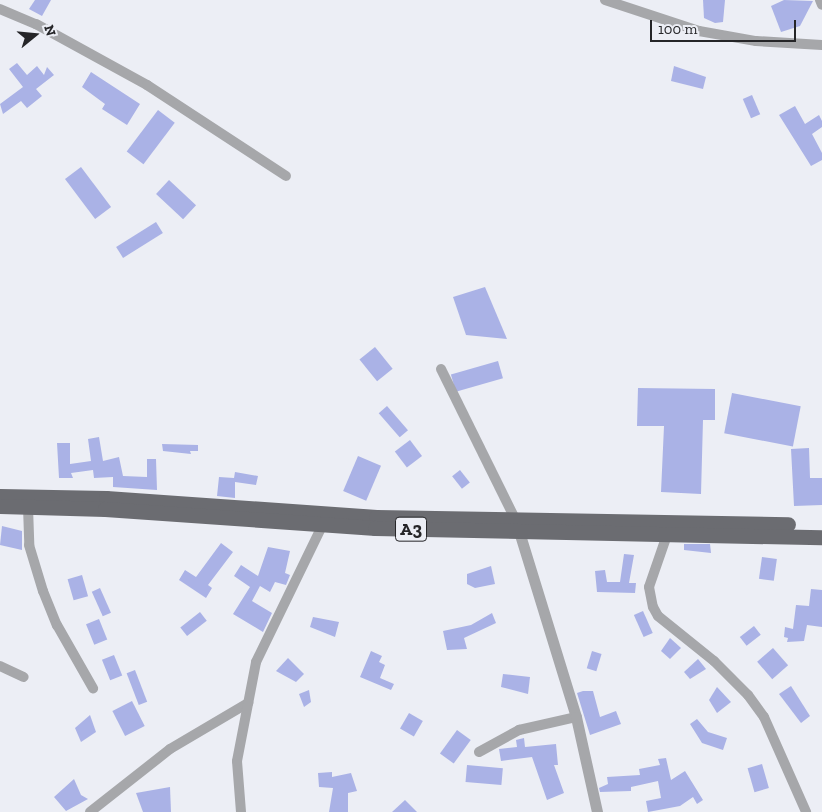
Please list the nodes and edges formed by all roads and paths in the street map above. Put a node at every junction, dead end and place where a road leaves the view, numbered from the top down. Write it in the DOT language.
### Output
graph roads {
  1 [pos="604,0"];
  2 [pos="820,0"];
  3 [pos="822,5"];
  4 [pos="0,9"];
  5 [pos="822,46"];
  6 [pos="286,176"];
  7 [pos="441,369"];
  8 [pos="0,496"];
  9 [pos="106,504"];
  10 [pos="0,506"];
  11 [pos="28,507"];
  12 [pos="323,524"];
  13 [pos="518,525"];
  14 [pos="822,526"];
  15 [pos="668,532"];
  16 [pos="822,537"];
  17 [pos="0,666"];
  18 [pos="24,677"];
  19 [pos="93,688"];
  20 [pos="248,703"];
  21 [pos="576,717"];
  22 [pos="479,752"];
  23 [pos="90,812"];
  24 [pos="241,812"];
  25 [pos="597,812"];
  26 [pos="806,812"];
  1 -- 5 [label="street"];
  2 -- 3 [label="street"];
  4 -- 6 [label="street"];
  7 -- 13 [label="street"];
  8 -- 9 [label="main road, A3"];
  9 -- 11 [label="main road, A3"];
  9 -- 12 [label="main road, A3"];
  9 -- 13 [label="main road, A3"];
  10 -- 11 [label="main road, A3"];
  11 -- 19 [label="street"];
  12 -- 13 [label="main road, A3"];
  12 -- 20 [label="street"];
  13 -- 14 [label="main road, A3"];
  13 -- 15 [label="main road, A3"];
  13 -- 21 [label="street"];
  15 -- 16 [label="main road, A3"];
  15 -- 26 [label="street"];
  17 -- 18 [label="street"];
  20 -- 23 [label="street"];
  20 -- 24 [label="street"];
  21 -- 22 [label="street"];
  21 -- 25 [label="street"];
}
